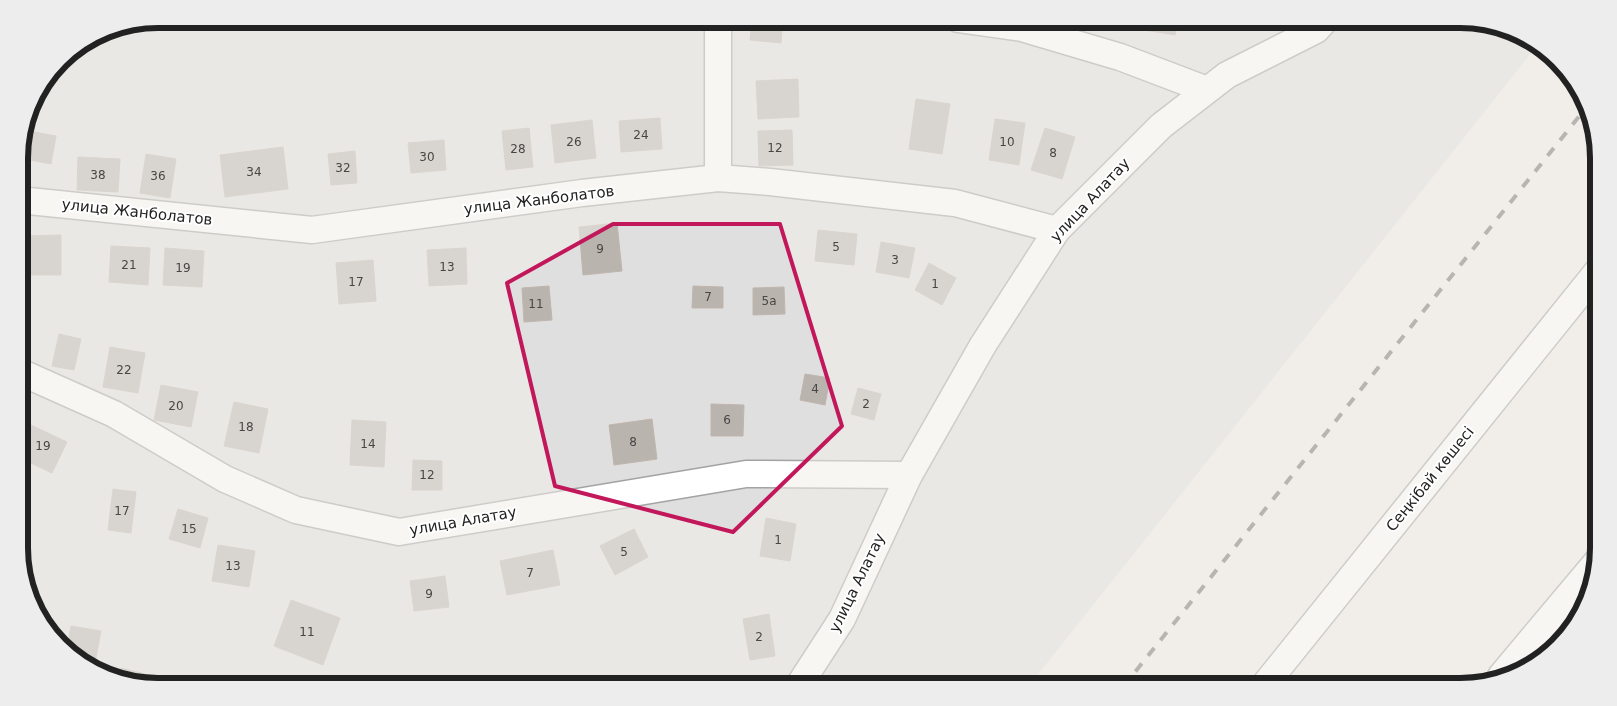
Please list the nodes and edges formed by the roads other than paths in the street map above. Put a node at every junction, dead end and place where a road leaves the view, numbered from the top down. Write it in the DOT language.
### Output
graph roads {
  1 [pos="718,28"];
  2 [pos="1022,28"];
  3 [pos="1318,28"];
  4 [pos="1208,90"];
  5 [pos="718,178"];
  6 [pos="28,201"];
  7 [pos="1057,230"];
  8 [pos="1590,281"];
  9 [pos="28,376"];
  10 [pos="908,475"];
  11 [pos="1587,573"];
  12 [pos="1506,670"];
  13 [pos="804,678"];
  14 [pos="1271,678"];
  1 -- 5 [label="street"];
  2 -- 4 [label="street"];
  3 -- 4 [label="street, улица Алатау"];
  4 -- 7 [label="street, улица Алатау"];
  5 -- 6 [label="street, улица Жанболатов"];
  5 -- 7 [label="street, улица Жанболатов"];
  7 -- 10 [label="street, улица Алатау"];
  8 -- 14 [label="street, Сеңкібай көшесі"];
  9 -- 10 [label="street, улица Алатау"];
  10 -- 13 [label="street, улица Алатау"];
  11 -- 12 [label="street"];
}
